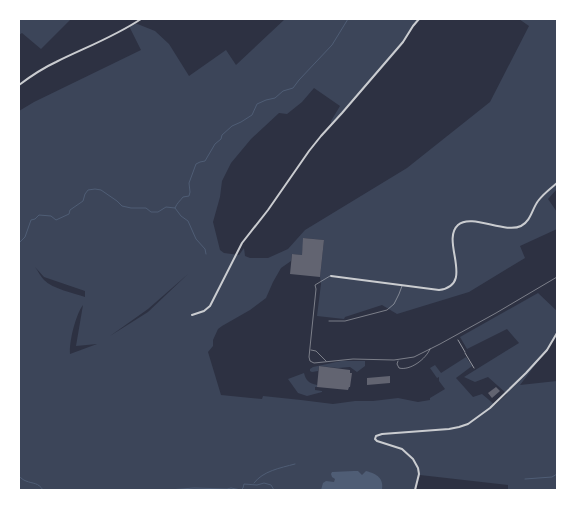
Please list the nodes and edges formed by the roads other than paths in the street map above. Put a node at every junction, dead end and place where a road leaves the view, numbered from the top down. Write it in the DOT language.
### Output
graph roads {
  1 [pos="140,19"];
  2 [pos="419,19"];
  3 [pos="19,84"];
  4 [pos="557,182"];
  5 [pos="331,276"];
  6 [pos="557,277"];
  7 [pos="402,285"];
  8 [pos="192,315"];
  9 [pos="329,321"];
  10 [pos="557,332"];
  11 [pos="430,349"];
  12 [pos="309,350"];
  13 [pos="399,359"];
  14 [pos="327,362"];
  15 [pos="415,490"];
  1 -- 3 [label="street"];
  2 -- 8 [label="street"];
  4 -- 7 [label="street"];
  5 -- 7 [label="street"];
  5 -- 12 [label="lane"];
  6 -- 11 [label="lane"];
  7 -- 9 [label="lane"];
  10 -- 15 [label="street"];
  11 -- 13 [label="lane"];
  11 -- 13 [label="lane"];
  12 -- 14 [label="lane"];
  12 -- 14 [label="lane"];
  13 -- 14 [label="lane"];
}
